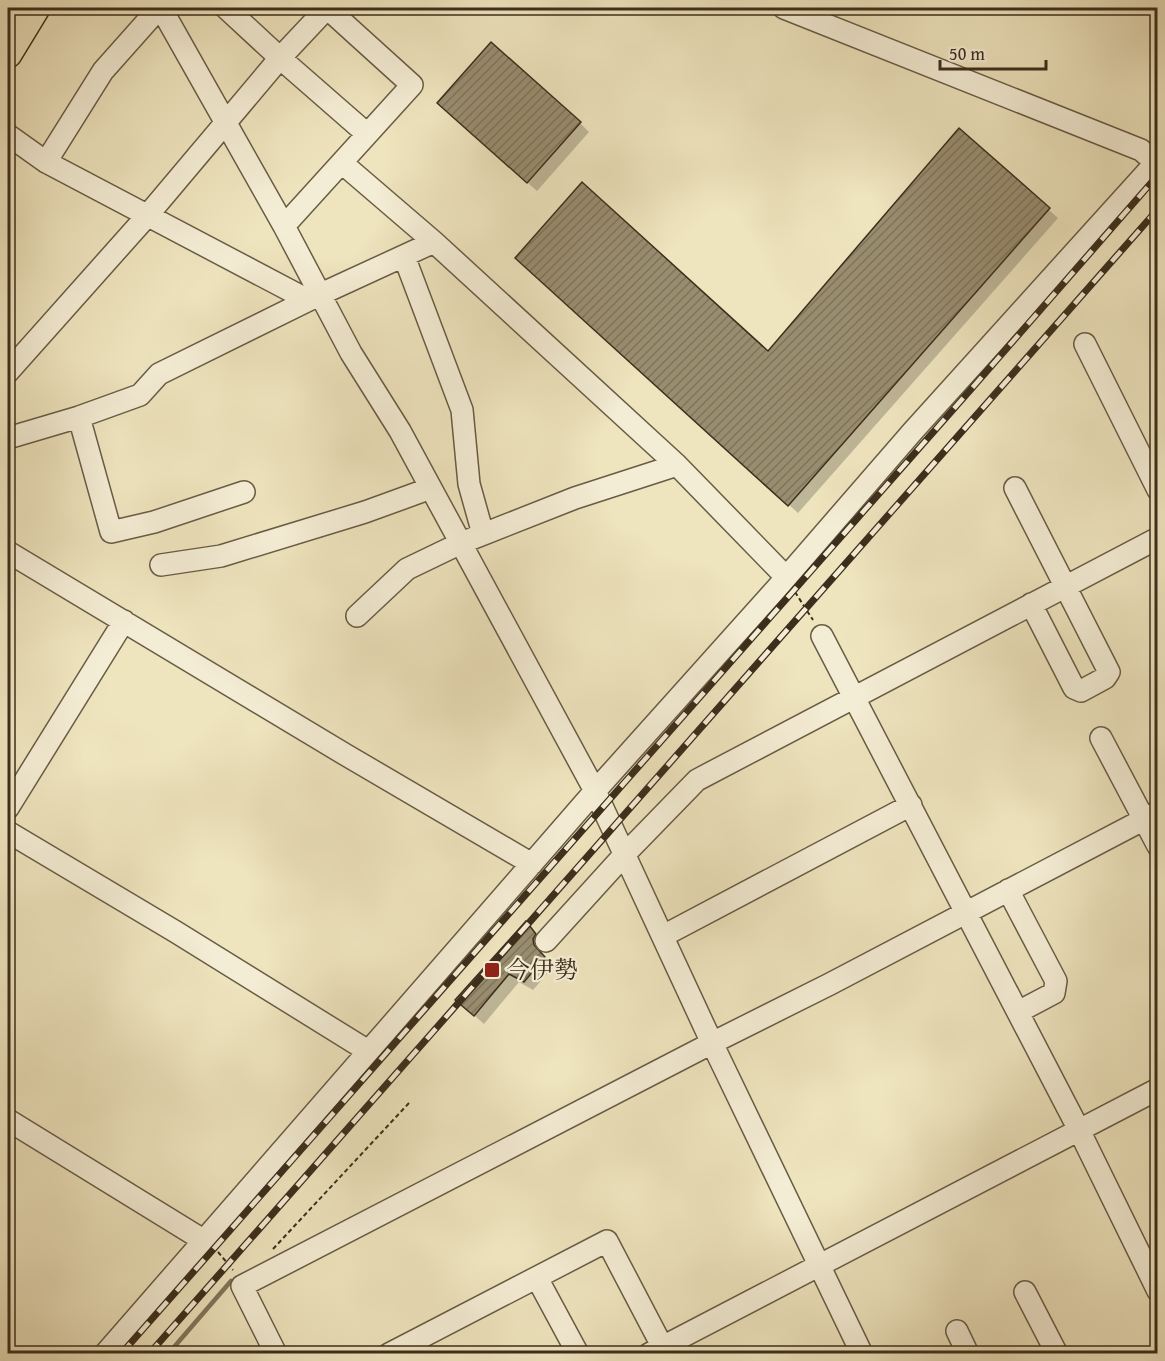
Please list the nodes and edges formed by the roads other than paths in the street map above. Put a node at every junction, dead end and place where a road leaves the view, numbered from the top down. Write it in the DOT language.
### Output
graph roads {
  1 [pos="36,8"];
  2 [pos="160,8"];
  3 [pos="226,8"];
  4 [pos="327,8"];
  5 [pos="784,8"];
  6 [pos="8,54"];
  7 [pos="280,58"];
  8 [pos="225,122"];
  9 [pos="367,134"];
  10 [pos="8,135"];
  11 [pos="46,162"];
  12 [pos="1157,162"];
  13 [pos="342,163"];
  14 [pos="147,216"];
  15 [pos="284,226"];
  16 [pos="435,242"];
  17 [pos="404,256"];
  18 [pos="314,297"];
  19 [pos="1085,344"];
  20 [pos="8,372"];
  21 [pos="79,417"];
  22 [pos="8,438"];
  23 [pos="677,465"];
  24 [pos="431,488"];
  25 [pos="1015,488"];
  26 [pos="1158,489"];
  27 [pos="244,492"];
  28 [pos="483,534"];
  29 [pos="1158,538"];
  30 [pos="461,543"];
  31 [pos="8,552"];
  32 [pos="161,565"];
  33 [pos="786,577"];
  34 [pos="1065,586"];
  35 [pos="1031,604"];
  36 [pos="357,616"];
  37 [pos="124,621"];
  38 [pos="822,636"];
  39 [pos="855,696"];
  40 [pos="1101,738"];
  41 [pos="595,790"];
  42 [pos="911,805"];
  43 [pos="8,808"];
  44 [pos="1150,815"];
  45 [pos="8,832"];
  46 [pos="1158,846"];
  47 [pos="625,854"];
  48 [pos="532,864"];
  49 [pos="1008,890"];
  50 [pos="966,913"];
  51 [pos="663,936"];
  52 [pos="546,941"];
  53 [pos="1017,1012"];
  54 [pos="712,1043"];
  55 [pos="368,1051"];
  56 [pos="1158,1089"];
  57 [pos="8,1120"];
  58 [pos="1078,1128"];
  59 [pos="203,1240"];
  60 [pos="819,1265"];
  61 [pos="537,1278"];
  62 [pos="1158,1291"];
  63 [pos="1025,1292"];
  64 [pos="957,1331"];
  65 [pos="656,1350"];
  66 [pos="105,1353"];
  67 [pos="276,1353"];
  68 [pos="389,1353"];
  69 [pos="578,1353"];
  70 [pos="862,1353"];
  71 [pos="968,1353"];
  72 [pos="1057,1353"];
  1 -- 6 [label="main road"];
  2 -- 8 [label="street"];
  2 -- 11 [label="street"];
  3 -- 7 [label="street"];
  4 -- 7 [label="street"];
  4 -- 9 [label="street"];
  5 -- 12 [label="street"];
  7 -- 8 [label="street"];
  7 -- 9 [label="street"];
  8 -- 14 [label="street"];
  8 -- 15 [label="street"];
  9 -- 13 [label="street"];
  10 -- 11 [label="street"];
  11 -- 14 [label="street"];
  12 -- 33 [label="street"];
  13 -- 15 [label="street"];
  13 -- 16 [label="street"];
  14 -- 18 [label="street"];
  14 -- 20 [label="street"];
  15 -- 18 [label="street"];
  16 -- 17 [label="street"];
  16 -- 23 [label="street"];
  17 -- 18 [label="street"];
  17 -- 28 [label="street"];
  18 -- 21 [label="street"];
  18 -- 24 [label="street"];
  19 -- 26 [label="street"];
  21 -- 22 [label="street"];
  21 -- 27 [label="street"];
  23 -- 28 [label="street"];
  23 -- 33 [label="street"];
  24 -- 30 [label="street"];
  24 -- 32 [label="street"];
  25 -- 34 [label="street"];
  28 -- 30 [label="street"];
  29 -- 34 [label="street"];
  30 -- 36 [label="street"];
  30 -- 41 [label="street"];
  31 -- 37 [label="street"];
  33 -- 41 [label="street"];
  34 -- 35 [label="street"];
  34 -- 35 [label="street"];
  35 -- 39 [label="street"];
  37 -- 43 [label="street"];
  37 -- 48 [label="street"];
  38 -- 39 [label="street"];
  39 -- 42 [label="street"];
  39 -- 47 [label="street"];
  40 -- 44 [label="street"];
  41 -- 47 [label="street"];
  41 -- 48 [label="street"];
  42 -- 50 [label="street"];
  42 -- 51 [label="street"];
  44 -- 46 [label="street"];
  44 -- 49 [label="street"];
  45 -- 55 [label="street"];
  47 -- 51 [label="street"];
  47 -- 52 [label="street"];
  48 -- 55 [label="street"];
  49 -- 50 [label="street"];
  49 -- 53 [label="street"];
  50 -- 53 [label="street"];
  50 -- 54 [label="street"];
  51 -- 54 [label="street"];
  53 -- 58 [label="street"];
  54 -- 60 [label="street"];
  54 -- 67 [label="street"];
  55 -- 59 [label="street"];
  56 -- 58 [label="street"];
  57 -- 59 [label="street"];
  58 -- 60 [label="street"];
  58 -- 62 [label="street"];
  59 -- 66 [label="street"];
  60 -- 65 [label="street"];
  60 -- 70 [label="street"];
  61 -- 65 [label="street"];
  61 -- 68 [label="street"];
  61 -- 69 [label="street"];
  63 -- 72 [label="street"];
  64 -- 71 [label="street"];
}
